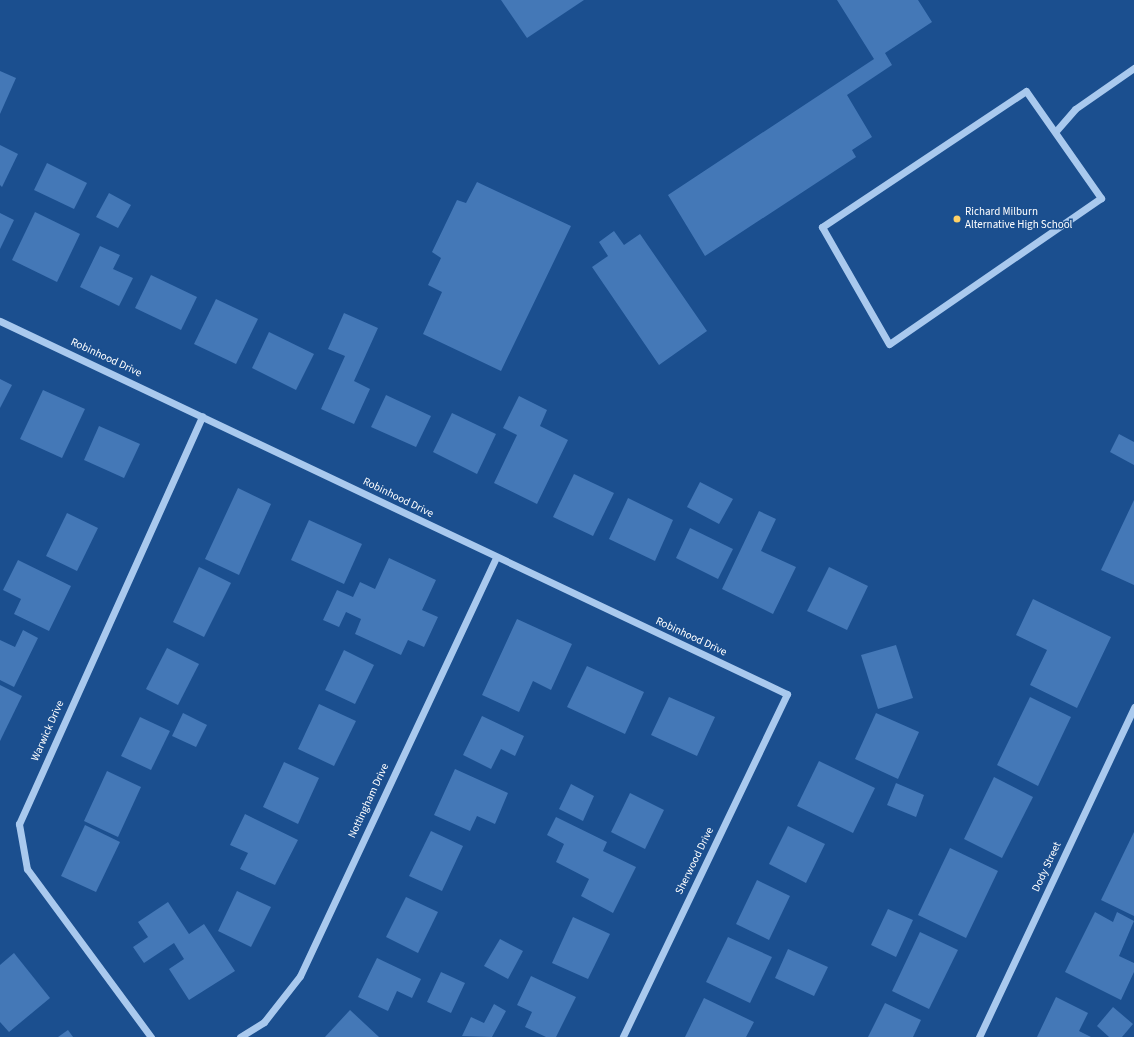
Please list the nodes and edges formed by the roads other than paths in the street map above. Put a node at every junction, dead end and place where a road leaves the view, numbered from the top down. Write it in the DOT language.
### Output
graph roads {
  1 [pos="1134,68"];
  2 [pos="1056,131"];
  3 [pos="0,321"];
  4 [pos="202,416"];
  5 [pos="496,558"];
  6 [pos="787,694"];
  7 [pos="1134,707"];
  8 [pos="151,1037"];
  9 [pos="240,1037"];
  10 [pos="623,1037"];
  11 [pos="979,1037"];
  1 -- 2 [label="street"];
  2 -- 2 [label="street"];
  3 -- 4 [label="street, Robinhood Drive"];
  4 -- 5 [label="street, Robinhood Drive"];
  4 -- 8 [label="street, Warwick Drive"];
  5 -- 6 [label="street, Robinhood Drive"];
  5 -- 9 [label="street, Nottingham Drive"];
  6 -- 10 [label="street, Sherwood Drive"];
  7 -- 11 [label="street, Dody Street"];
}
